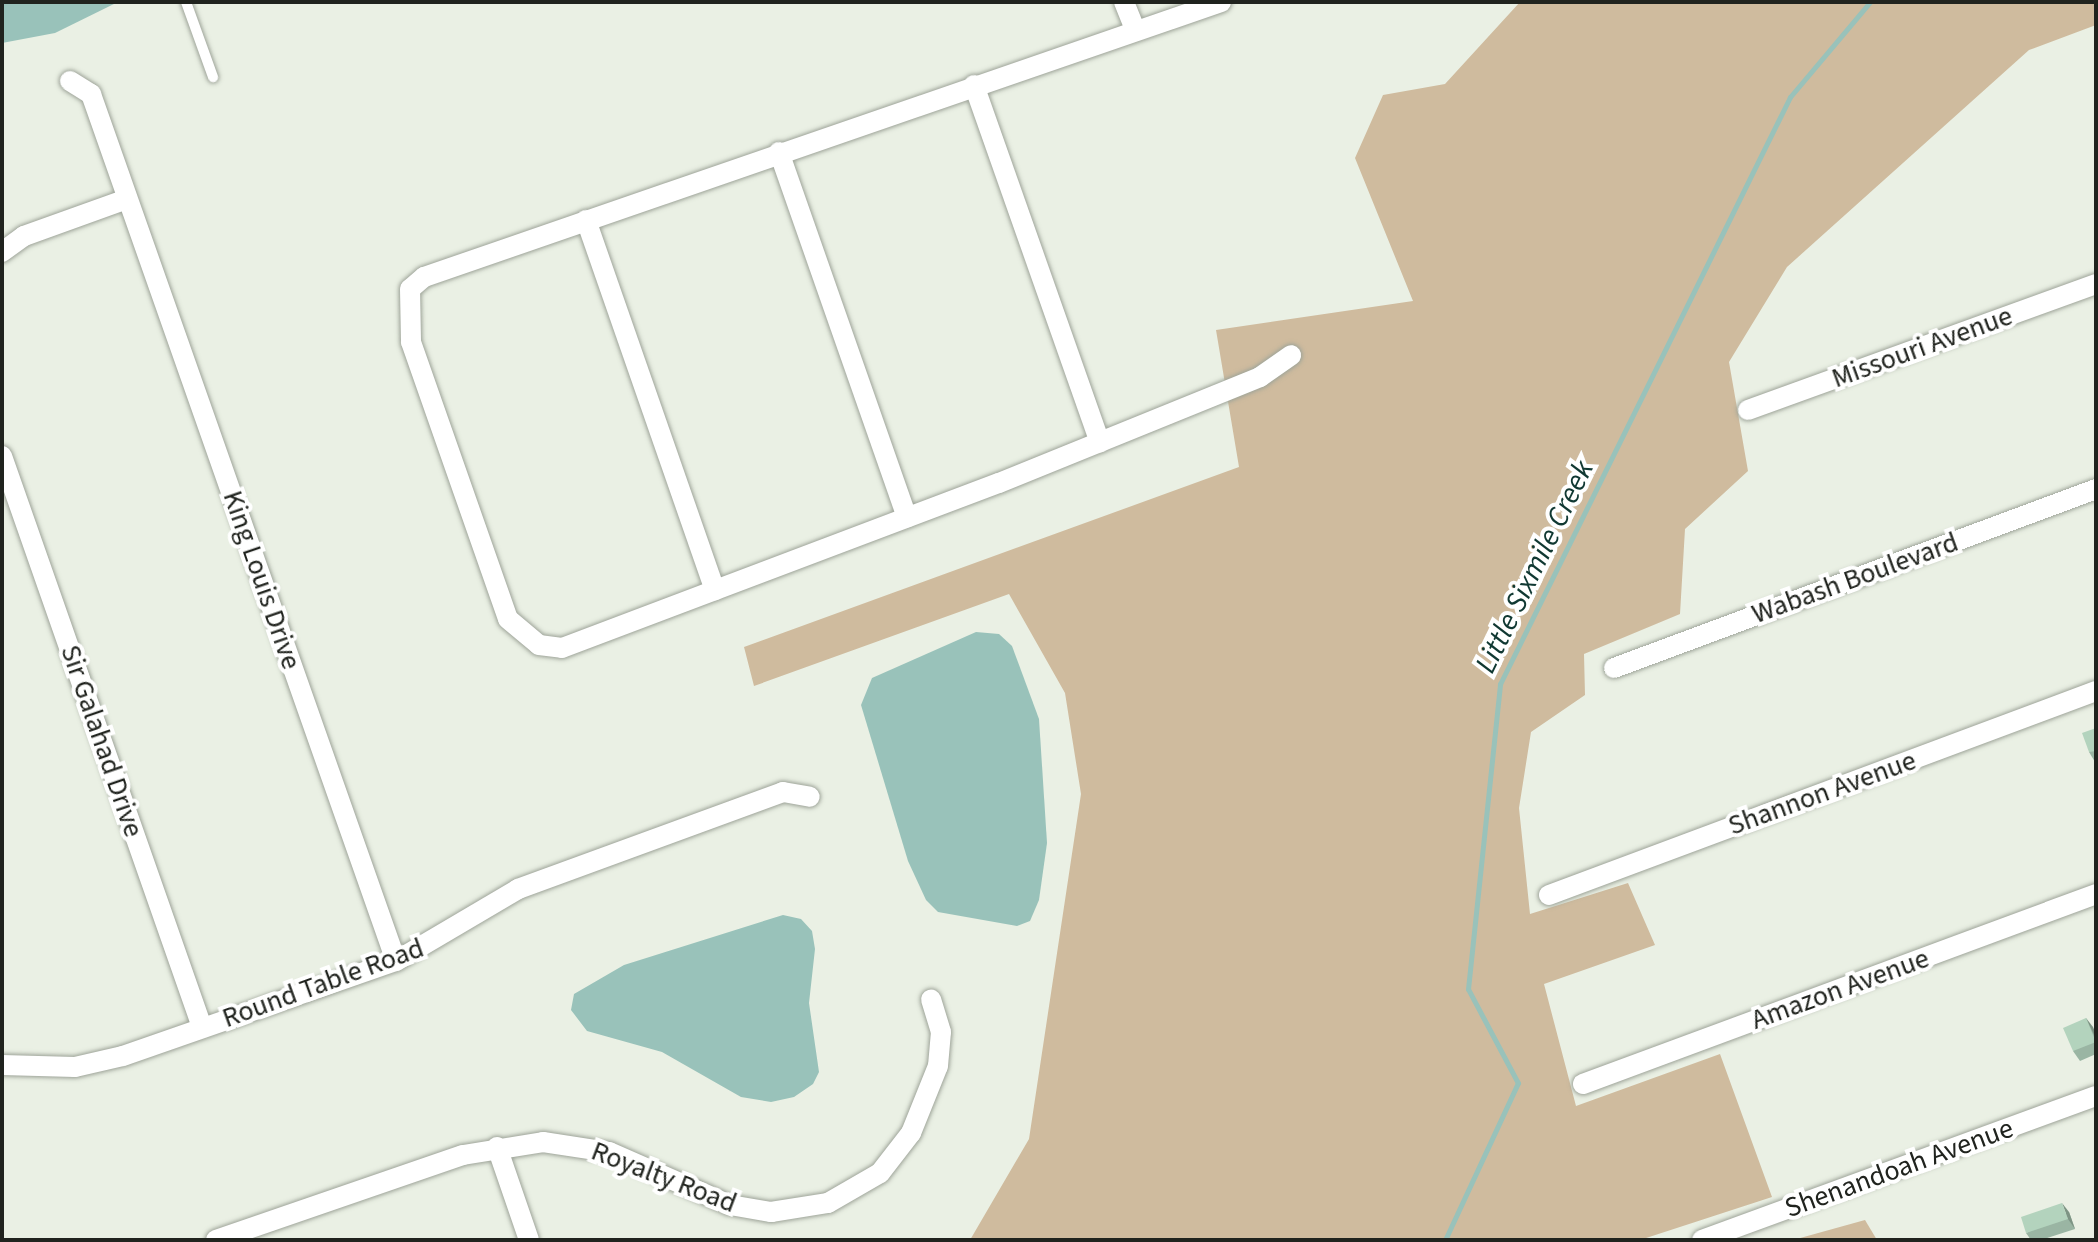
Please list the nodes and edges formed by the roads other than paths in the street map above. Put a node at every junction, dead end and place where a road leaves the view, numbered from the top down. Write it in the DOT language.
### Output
graph roads {
  1 [pos="186,2"];
  2 [pos="1124,2"];
  3 [pos="1221,2"];
  4 [pos="1135,29"];
  5 [pos="213,77"];
  6 [pos="70,81"];
  7 [pos="974,85"];
  8 [pos="779,152"];
  9 [pos="127,199"];
  10 [pos="586,220"];
  11 [pos="2,252"];
  12 [pos="2096,284"];
  13 [pos="1291,355"];
  14 [pos="1748,410"];
  15 [pos="1100,442"];
  16 [pos="2,456"];
  17 [pos="2096,489"];
  18 [pos="907,517"];
  19 [pos="715,590"];
  20 [pos="1614,668"];
  21 [pos="2096,691"];
  22 [pos="810,797"];
  23 [pos="2096,894"];
  24 [pos="1549,895"];
  25 [pos="396,961"];
  26 [pos="931,1000"];
  27 [pos="202,1027"];
  28 [pos="2,1065"];
  29 [pos="1583,1084"];
  30 [pos="2096,1096"];
  31 [pos="497,1147"];
  32 [pos="216,1240"];
  33 [pos="529,1240"];
  34 [pos="1702,1240"];
  1 -- 5 [label="lane"];
  2 -- 4 [label="street"];
  3 -- 4 [label="street"];
  4 -- 7 [label="street"];
  6 -- 9 [label="street, King Louis Drive"];
  7 -- 8 [label="street"];
  7 -- 15 [label="street"];
  8 -- 10 [label="street"];
  8 -- 18 [label="street"];
  9 -- 11 [label="street"];
  9 -- 25 [label="street, King Louis Drive"];
  10 -- 19 [label="street"];
  10 -- 19 [label="street"];
  12 -- 14 [label="street, Missouri Avenue"];
  13 -- 15 [label="street"];
  15 -- 18 [label="street"];
  16 -- 27 [label="street, Sir Galahad Drive"];
  17 -- 20 [label="street, Wabash Boulevard"];
  18 -- 19 [label="street"];
  21 -- 24 [label="street, Shannon Avenue"];
  22 -- 25 [label="street, Round Table Road"];
  23 -- 29 [label="street, Amazon Avenue"];
  25 -- 27 [label="street, Round Table Road"];
  26 -- 31 [label="street, Royalty Road"];
  27 -- 28 [label="street, Round Table Road"];
  30 -- 34 [label="street, Shenandoah Avenue"];
  31 -- 32 [label="street, Royalty Road"];
  31 -- 33 [label="street"];
}
